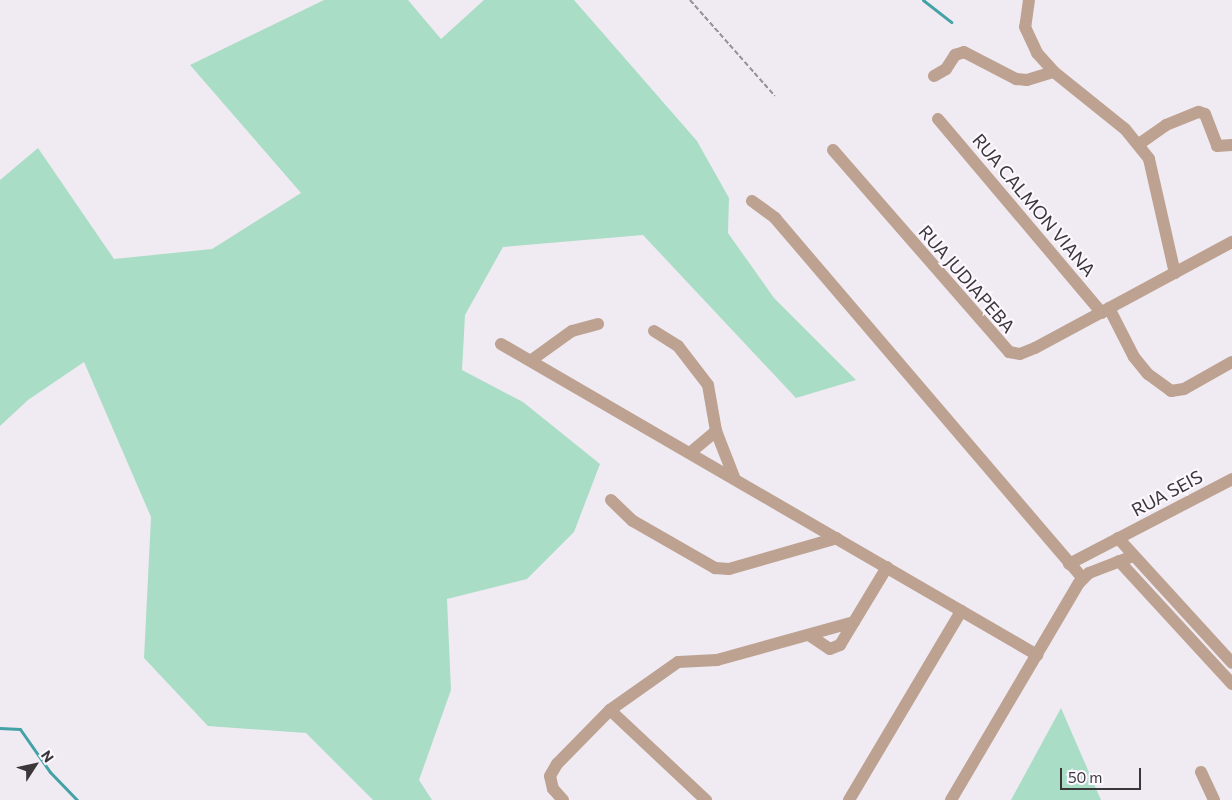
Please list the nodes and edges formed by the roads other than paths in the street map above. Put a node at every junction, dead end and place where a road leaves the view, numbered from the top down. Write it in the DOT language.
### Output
graph roads {
  1 [pos="1029,0"];
  2 [pos="1054,72"];
  3 [pos="934,76"];
  4 [pos="938,119"];
  5 [pos="1139,144"];
  6 [pos="1232,145"];
  7 [pos="834,150"];
  8 [pos="752,201"];
  9 [pos="1232,242"];
  10 [pos="1175,273"];
  11 [pos="1106,311"];
  12 [pos="598,324"];
  13 [pos="654,331"];
  14 [pos="501,344"];
  15 [pos="533,359"];
  16 [pos="1232,362"];
  17 [pos="716,431"];
  18 [pos="691,452"];
  19 [pos="734,477"];
  20 [pos="1232,479"];
  21 [pos="611,500"];
  22 [pos="838,538"];
  23 [pos="1118,538"];
  24 [pos="1133,556"];
  25 [pos="1118,561"];
  26 [pos="1069,564"];
  27 [pos="887,567"];
  28 [pos="1083,578"];
  29 [pos="961,611"];
  30 [pos="854,622"];
  31 [pos="809,635"];
  32 [pos="1037,655"];
  33 [pos="1232,664"];
  34 [pos="1232,684"];
  35 [pos="610,710"];
  36 [pos="1201,772"];
  37 [pos="563,800"];
  38 [pos="706,800"];
  39 [pos="849,800"];
  40 [pos="951,800"];
  41 [pos="1214,800"];
  1 -- 2 [label="street"];
  2 -- 3 [label="street"];
  2 -- 5 [label="street"];
  4 -- 11 [label="street, RUA CALMON VIANA"];
  5 -- 6 [label="street"];
  5 -- 10 [label="street"];
  7 -- 11 [label="street, RUA JUDIAPEBA"];
  8 -- 26 [label="street"];
  9 -- 10 [label="street"];
  10 -- 11 [label="street"];
  11 -- 16 [label="street, RUA CALMON VIANA"];
  12 -- 15 [label="street"];
  13 -- 17 [label="street"];
  14 -- 15 [label="street"];
  15 -- 18 [label="street"];
  17 -- 18 [label="street"];
  17 -- 19 [label="street"];
  18 -- 19 [label="street"];
  19 -- 22 [label="street"];
  20 -- 23 [label="street, RUA SEIS"];
  21 -- 22 [label="street"];
  22 -- 27 [label="street"];
  23 -- 24 [label="street"];
  23 -- 26 [label="street, RUA SEIS"];
  24 -- 25 [label="street"];
  24 -- 33 [label="street"];
  25 -- 28 [label="street"];
  25 -- 34 [label="street"];
  26 -- 28 [label="street"];
  27 -- 29 [label="street"];
  27 -- 30 [label="street"];
  28 -- 32 [label="street"];
  29 -- 32 [label="street"];
  29 -- 39 [label="street"];
  30 -- 31 [label="street"];
  30 -- 31 [label="street"];
  31 -- 35 [label="street"];
  32 -- 40 [label="street"];
  35 -- 37 [label="street"];
  35 -- 38 [label="street"];
  36 -- 41 [label="street"];
}
